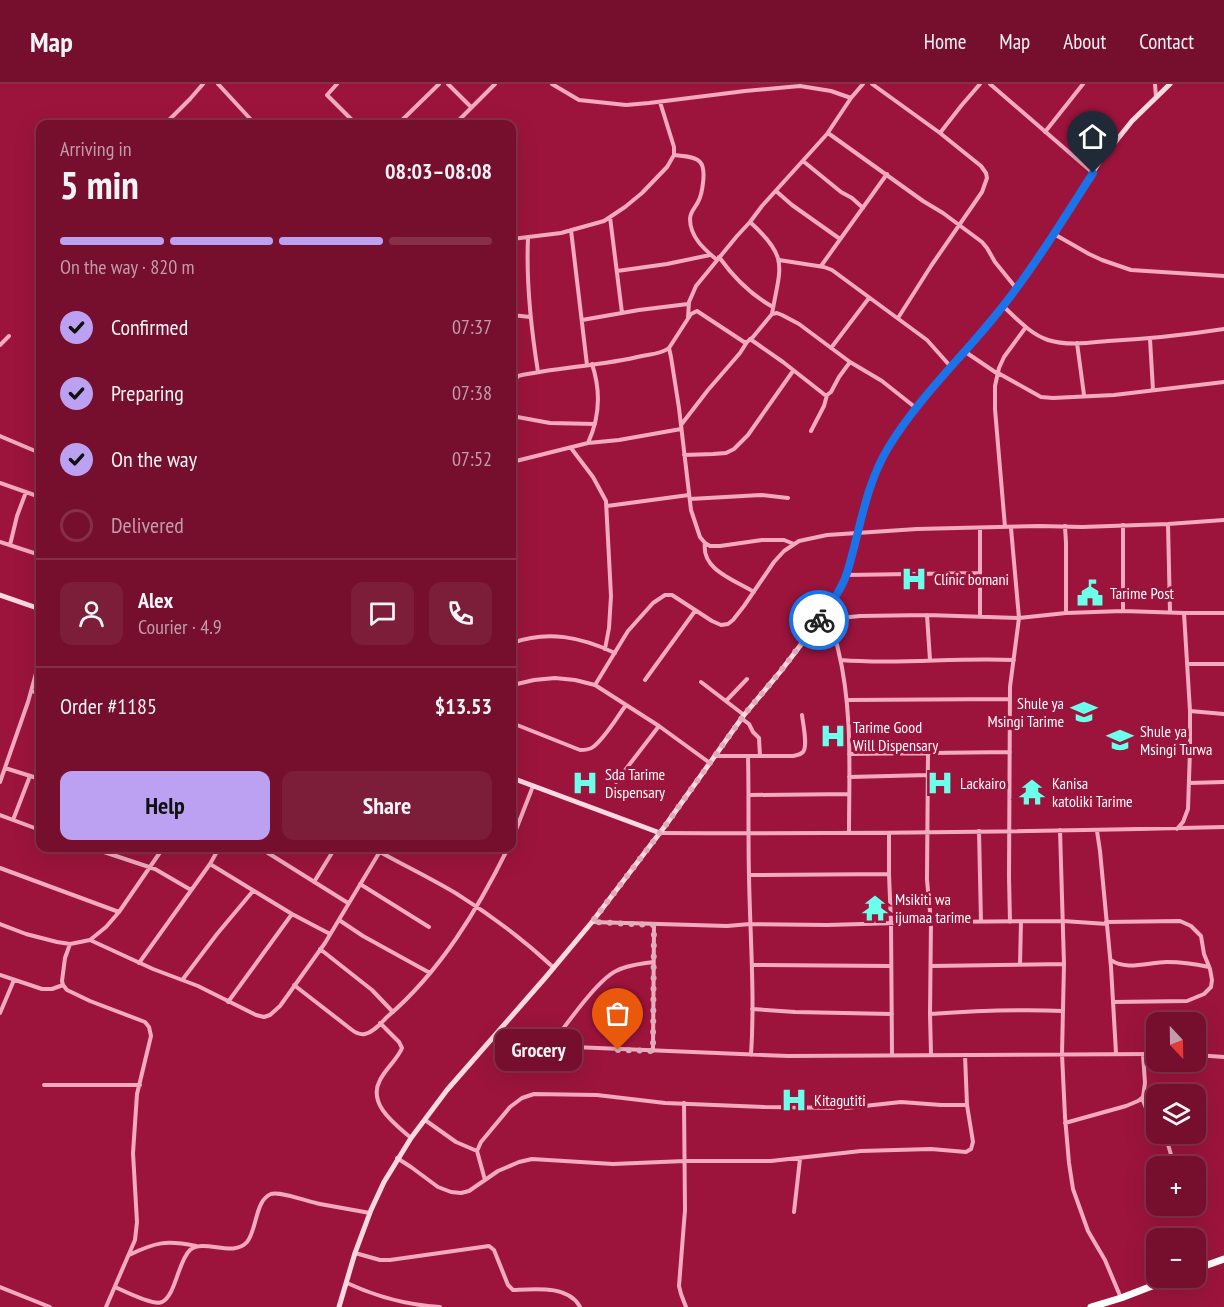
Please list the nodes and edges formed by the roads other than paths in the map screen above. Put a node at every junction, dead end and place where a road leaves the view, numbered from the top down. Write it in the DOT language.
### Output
graph roads {
  1 [pos="203,84"];
  2 [pos="218,84"];
  3 [pos="337,84"];
  4 [pos="439,84"];
  5 [pos="448,84"];
  6 [pos="495,84"];
  7 [pos="552,84"];
  8 [pos="863,84"];
  9 [pos="872,84"];
  10 [pos="980,84"];
  11 [pos="990,84"];
  12 [pos="1083,84"];
  13 [pos="1155,84"];
  14 [pos="1170,84"];
  15 [pos="851,98"];
  16 [pos="1156,98"];
  17 [pos="660,102"];
  18 [pos="471,107"];
  19 [pos="169,120"];
  20 [pos="251,120"];
  21 [pos="352,120"];
  22 [pos="402,120"];
  23 [pos="459,120"];
  24 [pos="1046,132"];
  25 [pos="828,133"];
  26 [pos="940,133"];
  27 [pos="674,155"];
  28 [pos="803,161"];
  29 [pos="1093,173"];
  30 [pos="887,174"];
  31 [pos="776,191"];
  32 [pos="863,208"];
  33 [pos="610,217"];
  34 [pos="750,222"];
  35 [pos="960,225"];
  36 [pos="571,230"];
  37 [pos="1054,234"];
  38 [pos="528,238"];
  39 [pos="516,239"];
  40 [pos="840,239"];
  41 [pos="711,255"];
  42 [pos="718,259"];
  43 [pos="779,260"];
  44 [pos="821,266"];
  45 [pos="617,272"];
  46 [pos="1224,276"];
  47 [pos="1016,288"];
  48 [pos="869,298"];
  49 [pos="688,304"];
  50 [pos="773,306"];
  51 [pos="1003,306"];
  52 [pos="622,313"];
  53 [pos="772,314"];
  54 [pos="516,315"];
  55 [pos="530,317"];
  56 [pos="688,318"];
  57 [pos="898,318"];
  58 [pos="582,320"];
  59 [pos="1026,327"];
  60 [pos="1224,329"];
  61 [pos="9,336"];
  62 [pos="1150,339"];
  63 [pos="749,341"];
  64 [pos="1077,344"];
  65 [pos="0,345"];
  66 [pos="669,348"];
  67 [pos="831,348"];
  68 [pos="964,351"];
  69 [pos="850,362"];
  70 [pos="590,365"];
  71 [pos="951,367"];
  72 [pos="793,371"];
  73 [pos="538,372"];
  74 [pos="998,374"];
  75 [pos="517,377"];
  76 [pos="1224,382"];
  77 [pos="1153,390"];
  78 [pos="827,395"];
  79 [pos="1084,395"];
  80 [pos="916,408"];
  81 [pos="516,417"];
  82 [pos="595,424"];
  83 [pos="681,427"];
  84 [pos="812,431"];
  85 [pos="0,436"];
  86 [pos="588,443"];
  87 [pos="571,448"];
  88 [pos="36,451"];
  89 [pos="684,455"];
  90 [pos="516,461"];
  91 [pos="0,483"];
  92 [pos="26,492"];
  93 [pos="36,496"];
  94 [pos="689,497"];
  95 [pos="788,498"];
  96 [pos="607,506"];
  97 [pos="1224,520"];
  98 [pos="1168,524"];
  99 [pos="1123,525"];
  100 [pos="1065,526"];
  101 [pos="1005,527"];
  102 [pos="980,528"];
  103 [pos="1011,528"];
  104 [pos="857,533"];
  105 [pos="0,542"];
  106 [pos="705,543"];
  107 [pos="795,544"];
  108 [pos="10,545"];
  109 [pos="36,554"];
  110 [pos="980,573"];
  111 [pos="846,575"];
  112 [pos="754,592"];
  113 [pos="0,595"];
  114 [pos="36,608"];
  115 [pos="826,610"];
  116 [pos="695,611"];
  117 [pos="1123,611"];
  118 [pos="1066,612"];
  119 [pos="1170,612"];
  120 [pos="1184,613"];
  121 [pos="1224,613"];
  122 [pos="927,615"];
  123 [pos="980,616"];
  124 [pos="1018,618"];
  125 [pos="831,619"];
  126 [pos="516,641"];
  127 [pos="605,649"];
  128 [pos="615,653"];
  129 [pos="841,660"];
  130 [pos="930,660"];
  131 [pos="1014,660"];
  132 [pos="1187,664"];
  133 [pos="1224,664"];
  134 [pos="36,675"];
  135 [pos="747,679"];
  136 [pos="645,680"];
  137 [pos="701,682"];
  138 [pos="516,685"];
  139 [pos="595,686"];
  140 [pos="32,691"];
  141 [pos="36,692"];
  142 [pos="1010,699"];
  143 [pos="848,700"];
  144 [pos="726,701"];
  145 [pos="626,705"];
  146 [pos="1190,711"];
  147 [pos="1224,714"];
  148 [pos="802,715"];
  149 [pos="743,717"];
  150 [pos="516,725"];
  151 [pos="659,726"];
  152 [pos="1010,752"];
  153 [pos="928,753"];
  154 [pos="849,754"];
  155 [pos="714,756"];
  156 [pos="748,756"];
  157 [pos="760,756"];
  158 [pos="710,763"];
  159 [pos="5,768"];
  160 [pos="928,775"];
  161 [pos="30,776"];
  162 [pos="849,777"];
  163 [pos="36,778"];
  164 [pos="516,780"];
  165 [pos="0,782"];
  166 [pos="616,782"];
  167 [pos="1224,782"];
  168 [pos="1189,783"];
  169 [pos="533,786"];
  170 [pos="849,794"];
  171 [pos="750,795"];
  172 [pos="1,816"];
  173 [pos="13,820"];
  174 [pos="518,827"];
  175 [pos="1224,827"];
  176 [pos="36,829"];
  177 [pos="1178,829"];
  178 [pos="1060,830"];
  179 [pos="516,831"];
  180 [pos="979,831"];
  181 [pos="1010,831"];
  182 [pos="1097,831"];
  183 [pos="928,832"];
  184 [pos="660,833"];
  185 [pos="849,833"];
  186 [pos="889,833"];
  187 [pos="749,834"];
  188 [pos="104,852"];
  189 [pos="160,852"];
  190 [pos="217,852"];
  191 [pos="266,852"];
  192 [pos="333,852"];
  193 [pos="380,852"];
  194 [pos="384,852"];
  195 [pos="506,852"];
  196 [pos="210,864"];
  197 [pos="149,867"];
  198 [pos="0,868"];
  199 [pos="889,874"];
  200 [pos="749,875"];
  201 [pos="314,882"];
  202 [pos="360,884"];
  203 [pos="191,890"];
  204 [pos="253,891"];
  205 [pos="348,903"];
  206 [pos="476,906"];
  207 [pos="118,912"];
  208 [pos="292,914"];
  209 [pos="339,920"];
  210 [pos="931,921"];
  211 [pos="1063,921"];
  212 [pos="592,922"];
  213 [pos="981,922"];
  214 [pos="1010,922"];
  215 [pos="1021,922"];
  216 [pos="891,923"];
  217 [pos="1106,923"];
  218 [pos="0,924"];
  219 [pos="750,924"];
  220 [pos="654,925"];
  221 [pos="429,927"];
  222 [pos="330,934"];
  223 [pos="90,940"];
  224 [pos="70,944"];
  225 [pos="320,949"];
  226 [pos="1110,960"];
  227 [pos="653,962"];
  228 [pos="139,963"];
  229 [pos="1020,964"];
  230 [pos="1064,964"];
  231 [pos="752,965"];
  232 [pos="891,966"];
  233 [pos="931,966"];
  234 [pos="554,968"];
  235 [pos="1209,968"];
  236 [pos="430,973"];
  237 [pos="0,975"];
  238 [pos="14,980"];
  239 [pos="183,980"];
  240 [pos="63,985"];
  241 [pos="294,985"];
  242 [pos="228,1002"];
  243 [pos="1113,1002"];
  244 [pos="752,1009"];
  245 [pos="1063,1011"];
  246 [pos="393,1012"];
  247 [pos="0,1013"];
  248 [pos="892,1014"];
  249 [pos="930,1014"];
  250 [pos="380,1023"];
  251 [pos="495,1037"];
  252 [pos="550,1046"];
  253 [pos="653,1051"];
  254 [pos="1116,1053"];
  255 [pos="931,1054"];
  256 [pos="1062,1054"];
  257 [pos="1143,1054"];
  258 [pos="751,1055"];
  259 [pos="892,1055"];
  260 [pos="965,1055"];
  261 [pos="1206,1056"];
  262 [pos="1224,1057"];
  263 [pos="44,1085"];
  264 [pos="140,1085"];
  265 [pos="1142,1098"];
  266 [pos="684,1103"];
  267 [pos="968,1105"];
  268 [pos="1146,1108"];
  269 [pos="424,1119"];
  270 [pos="1065,1123"];
  271 [pos="411,1138"];
  272 [pos="477,1151"];
  273 [pos="397,1158"];
  274 [pos="800,1158"];
  275 [pos="685,1161"];
  276 [pos="485,1180"];
  277 [pos="794,1212"];
  278 [pos="370,1213"];
  279 [pos="200,1247"];
  280 [pos="355,1253"];
  281 [pos="129,1255"];
  282 [pos="1224,1259"];
  283 [pos="1206,1265"];
  284 [pos="347,1283"];
  285 [pos="0,1287"];
  286 [pos="115,1287"];
  287 [pos="1147,1288"];
  288 [pos="1121,1298"];
  289 [pos="164,1301"];
  290 [pos="50,1307"];
  291 [pos="106,1307"];
  292 [pos="163,1307"];
  293 [pos="339,1307"];
  294 [pos="440,1307"];
  295 [pos="580,1307"];
  296 [pos="686,1307"];
  297 [pos="1091,1307"];
  1 -- 19 [label="street"];
  2 -- 20 [label="street"];
  3 -- 21 [label="street"];
  4 -- 22 [label="street"];
  5 -- 18 [label="street"];
  6 -- 18 [label="street"];
  7 -- 17 [label="street"];
  8 -- 15 [label="street"];
  9 -- 26 [label="street"];
  10 -- 26 [label="street"];
  11 -- 24 [label="street"];
  12 -- 24 [label="street"];
  13 -- 16 [label="street"];
  14 -- 16 [label="main road"];
  15 -- 17 [label="street"];
  15 -- 25 [label="street"];
  16 -- 29 [label="main road"];
  17 -- 27 [label="street"];
  18 -- 23 [label="street"];
  24 -- 29 [label="street"];
  25 -- 28 [label="street"];
  25 -- 30 [label="street"];
  26 -- 35 [label="street"];
  27 -- 33 [label="street"];
  27 -- 41 [label="street"];
  28 -- 31 [label="street"];
  28 -- 32 [label="street"];
  29 -- 37 [label="main road"];
  30 -- 32 [label="street"];
  30 -- 35 [label="street"];
  31 -- 34 [label="street"];
  31 -- 40 [label="street"];
  32 -- 40 [label="street"];
  33 -- 36 [label="street"];
  33 -- 45 [label="street"];
  34 -- 42 [label="street"];
  34 -- 43 [label="street"];
  35 -- 47 [label="street"];
  35 -- 57 [label="street"];
  36 -- 38 [label="street"];
  36 -- 58 [label="street"];
  37 -- 46 [label="street"];
  37 -- 47 [label="main road"];
  38 -- 39 [label="street"];
  38 -- 55 [label="street"];
  40 -- 44 [label="street"];
  41 -- 42 [label="street"];
  41 -- 45 [label="street"];
  42 -- 49 [label="street"];
  42 -- 50 [label="street"];
  43 -- 44 [label="street"];
  43 -- 50 [label="street"];
  44 -- 48 [label="street"];
  45 -- 52 [label="street"];
  47 -- 51 [label="main road"];
  48 -- 57 [label="street"];
  48 -- 67 [label="street"];
  49 -- 52 [label="street"];
  49 -- 56 [label="street"];
  50 -- 53 [label="street"];
  51 -- 59 [label="street"];
  51 -- 68 [label="main road"];
  52 -- 58 [label="street"];
  53 -- 63 [label="street"];
  53 -- 67 [label="street"];
  54 -- 55 [label="street"];
  55 -- 73 [label="street"];
  56 -- 63 [label="street"];
  56 -- 66 [label="street"];
  57 -- 71 [label="street"];
  58 -- 70 [label="street"];
  59 -- 64 [label="street"];
  59 -- 74 [label="street"];
  60 -- 62 [label="street"];
  61 -- 65 [label="street"];
  62 -- 64 [label="street"];
  62 -- 77 [label="street"];
  63 -- 72 [label="street"];
  63 -- 83 [label="street"];
  64 -- 79 [label="street"];
  66 -- 70 [label="street"];
  66 -- 83 [label="street"];
  67 -- 69 [label="street"];
  68 -- 71 [label="main road"];
  68 -- 74 [label="street"];
  69 -- 78 [label="street"];
  69 -- 80 [label="street"];
  70 -- 73 [label="street"];
  70 -- 82 [label="street"];
  71 -- 80 [label="main road"];
  72 -- 78 [label="street"];
  72 -- 89 [label="street"];
  73 -- 75 [label="street"];
  74 -- 79 [label="street"];
  74 -- 101 [label="street"];
  76 -- 77 [label="street"];
  77 -- 79 [label="street"];
  78 -- 84 [label="street"];
  80 -- 104 [label="main road"];
  81 -- 82 [label="street"];
  82 -- 86 [label="street"];
  83 -- 86 [label="street"];
  83 -- 89 [label="street"];
  85 -- 88 [label="street"];
  86 -- 87 [label="street"];
  87 -- 90 [label="street"];
  87 -- 96 [label="street"];
  89 -- 94 [label="street"];
  91 -- 92 [label="street"];
  92 -- 93 [label="street"];
  92 -- 108 [label="street"];
  94 -- 95 [label="street"];
  94 -- 96 [label="street"];
  94 -- 106 [label="street"];
  96 -- 127 [label="street"];
  97 -- 98 [label="street"];
  98 -- 99 [label="street"];
  98 -- 119 [label="street"];
  99 -- 100 [label="street"];
  99 -- 117 [label="street"];
  100 -- 103 [label="street"];
  100 -- 118 [label="street"];
  101 -- 102 [label="street"];
  101 -- 103 [label="street"];
  102 -- 104 [label="street"];
  102 -- 110 [label="street"];
  103 -- 124 [label="street"];
  104 -- 107 [label="street"];
  104 -- 111 [label="main road"];
  105 -- 108 [label="street"];
  106 -- 107 [label="street"];
  106 -- 112 [label="street"];
  107 -- 112 [label="street"];
  108 -- 109 [label="street"];
  110 -- 111 [label="street"];
  110 -- 123 [label="street"];
  111 -- 115 [label="main road"];
  112 -- 116 [label="street"];
  113 -- 114 [label="main road"];
  115 -- 125 [label="street"];
  115 -- 149 [label="main road"];
  116 -- 128 [label="street"];
  116 -- 136 [label="street"];
  117 -- 118 [label="street"];
  117 -- 119 [label="street"];
  118 -- 124 [label="street"];
  119 -- 120 [label="street"];
  120 -- 121 [label="street"];
  120 -- 132 [label="street"];
  122 -- 123 [label="street"];
  122 -- 125 [label="street"];
  122 -- 130 [label="street"];
  123 -- 124 [label="street"];
  124 -- 131 [label="street"];
  125 -- 129 [label="street"];
  126 -- 127 [label="street"];
  127 -- 128 [label="street"];
  128 -- 139 [label="street"];
  129 -- 130 [label="street"];
  129 -- 143 [label="street"];
  130 -- 131 [label="street"];
  131 -- 142 [label="street"];
  132 -- 133 [label="street"];
  132 -- 146 [label="street"];
  134 -- 140 [label="street"];
  135 -- 144 [label="street"];
  137 -- 144 [label="street"];
  138 -- 139 [label="street"];
  139 -- 145 [label="street"];
  140 -- 141 [label="street"];
  140 -- 159 [label="street"];
  142 -- 143 [label="street"];
  142 -- 152 [label="street"];
  143 -- 154 [label="street"];
  144 -- 149 [label="street"];
  145 -- 150 [label="street"];
  145 -- 151 [label="street"];
  146 -- 147 [label="street"];
  146 -- 168 [label="street"];
  148 -- 157 [label="street"];
  149 -- 155 [label="main road"];
  149 -- 157 [label="street"];
  151 -- 158 [label="street"];
  151 -- 166 [label="street"];
  152 -- 153 [label="street"];
  152 -- 181 [label="street"];
  153 -- 154 [label="street"];
  153 -- 160 [label="street"];
  154 -- 162 [label="street"];
  155 -- 156 [label="street"];
  155 -- 158 [label="main road"];
  156 -- 157 [label="street"];
  156 -- 171 [label="street"];
  158 -- 184 [label="main road"];
  159 -- 161 [label="street"];
  159 -- 165 [label="street"];
  160 -- 162 [label="street"];
  160 -- 183 [label="street"];
  161 -- 163 [label="street"];
  161 -- 173 [label="street"];
  162 -- 170 [label="street"];
  164 -- 169 [label="main road"];
  167 -- 168 [label="street"];
  168 -- 177 [label="street"];
  169 -- 174 [label="street"];
  169 -- 184 [label="main road"];
  170 -- 171 [label="street"];
  170 -- 185 [label="street"];
  171 -- 187 [label="street"];
  172 -- 173 [label="street"];
  173 -- 176 [label="street"];
  174 -- 179 [label="street"];
  175 -- 177 [label="street"];
  177 -- 182 [label="street"];
  178 -- 181 [label="street"];
  178 -- 182 [label="street"];
  178 -- 211 [label="street"];
  180 -- 181 [label="street"];
  180 -- 183 [label="street"];
  180 -- 213 [label="street"];
  181 -- 214 [label="street"];
  182 -- 217 [label="street"];
  183 -- 186 [label="street"];
  183 -- 210 [label="street"];
  184 -- 187 [label="street"];
  184 -- 212 [label="main road"];
  185 -- 186 [label="street"];
  185 -- 187 [label="street"];
  186 -- 199 [label="street"];
  187 -- 200 [label="street"];
  188 -- 197 [label="street"];
  189 -- 197 [label="street"];
  190 -- 196 [label="street"];
  191 -- 201 [label="street"];
  192 -- 201 [label="street"];
  193 -- 202 [label="street"];
  194 -- 206 [label="street"];
  195 -- 206 [label="street"];
  196 -- 203 [label="street"];
  196 -- 204 [label="street"];
  197 -- 203 [label="street"];
  197 -- 207 [label="street"];
  198 -- 207 [label="street"];
  199 -- 200 [label="street"];
  199 -- 216 [label="street"];
  200 -- 219 [label="street"];
  201 -- 205 [label="street"];
  202 -- 205 [label="street"];
  202 -- 221 [label="street"];
  203 -- 228 [label="street"];
  204 -- 208 [label="street"];
  204 -- 239 [label="street"];
  205 -- 209 [label="street"];
  206 -- 234 [label="street"];
  206 -- 236 [label="street"];
  207 -- 223 [label="street"];
  208 -- 222 [label="street"];
  208 -- 242 [label="street"];
  209 -- 222 [label="street"];
  209 -- 236 [label="street"];
  210 -- 213 [label="street"];
  210 -- 216 [label="street"];
  210 -- 233 [label="street"];
  211 -- 215 [label="street"];
  211 -- 217 [label="street"];
  211 -- 230 [label="street"];
  212 -- 220 [label="street"];
  212 -- 234 [label="main road"];
  213 -- 214 [label="street"];
  214 -- 215 [label="street"];
  215 -- 229 [label="street"];
  216 -- 219 [label="street"];
  216 -- 232 [label="street"];
  217 -- 226 [label="street"];
  217 -- 235 [label="street"];
  218 -- 224 [label="street"];
  219 -- 220 [label="street"];
  219 -- 231 [label="street"];
  220 -- 227 [label="street"];
  222 -- 225 [label="street"];
  223 -- 224 [label="street"];
  223 -- 228 [label="street"];
  224 -- 240 [label="street"];
  225 -- 241 [label="street"];
  225 -- 246 [label="street"];
  226 -- 235 [label="street"];
  226 -- 243 [label="street"];
  227 -- 252 [label="street"];
  227 -- 253 [label="street"];
  228 -- 239 [label="street"];
  229 -- 230 [label="street"];
  229 -- 233 [label="street"];
  230 -- 245 [label="street"];
  231 -- 232 [label="street"];
  231 -- 244 [label="street"];
  232 -- 248 [label="street"];
  233 -- 249 [label="street"];
  234 -- 251 [label="main road"];
  235 -- 243 [label="street"];
  236 -- 246 [label="street"];
  237 -- 238 [label="street"];
  238 -- 240 [label="street"];
  238 -- 247 [label="street"];
  239 -- 242 [label="street"];
  240 -- 264 [label="street"];
  241 -- 242 [label="street"];
  241 -- 250 [label="street"];
  243 -- 254 [label="street"];
  244 -- 248 [label="street"];
  244 -- 258 [label="street"];
  245 -- 249 [label="street"];
  245 -- 256 [label="street"];
  246 -- 250 [label="street"];
  248 -- 259 [label="street"];
  249 -- 255 [label="street"];
  250 -- 271 [label="street"];
  251 -- 252 [label="street"];
  251 -- 269 [label="main road"];
  252 -- 253 [label="street"];
  253 -- 258 [label="street"];
  254 -- 256 [label="street"];
  254 -- 257 [label="street"];
  255 -- 259 [label="street"];
  255 -- 260 [label="street"];
  256 -- 260 [label="street"];
  256 -- 270 [label="street"];
  257 -- 265 [label="street"];
  258 -- 259 [label="street"];
  260 -- 267 [label="street"];
  261 -- 262 [label="street"];
  263 -- 264 [label="street"];
  264 -- 281 [label="street"];
  265 -- 268 [label="street"];
  265 -- 270 [label="street"];
  266 -- 267 [label="street"];
  266 -- 272 [label="street"];
  266 -- 275 [label="street"];
  267 -- 274 [label="street"];
  269 -- 271 [label="main road"];
  269 -- 272 [label="street"];
  270 -- 288 [label="street"];
  271 -- 273 [label="main road"];
  272 -- 276 [label="street"];
  273 -- 276 [label="street"];
  273 -- 278 [label="main road"];
  274 -- 275 [label="street"];
  274 -- 277 [label="street"];
  275 -- 276 [label="street"];
  275 -- 296 [label="street"];
  278 -- 279 [label="street"];
  278 -- 280 [label="main road"];
  279 -- 281 [label="street"];
  279 -- 289 [label="street"];
  280 -- 284 [label="main road"];
  280 -- 295 [label="street"];
  281 -- 286 [label="street"];
  282 -- 283 [label="highway"];
  284 -- 293 [label="main road"];
  284 -- 294 [label="street"];
  285 -- 290 [label="street"];
  286 -- 289 [label="street"];
  286 -- 291 [label="street"];
  287 -- 288 [label="highway"];
  288 -- 297 [label="highway"];
  289 -- 292 [label="street"];
}
